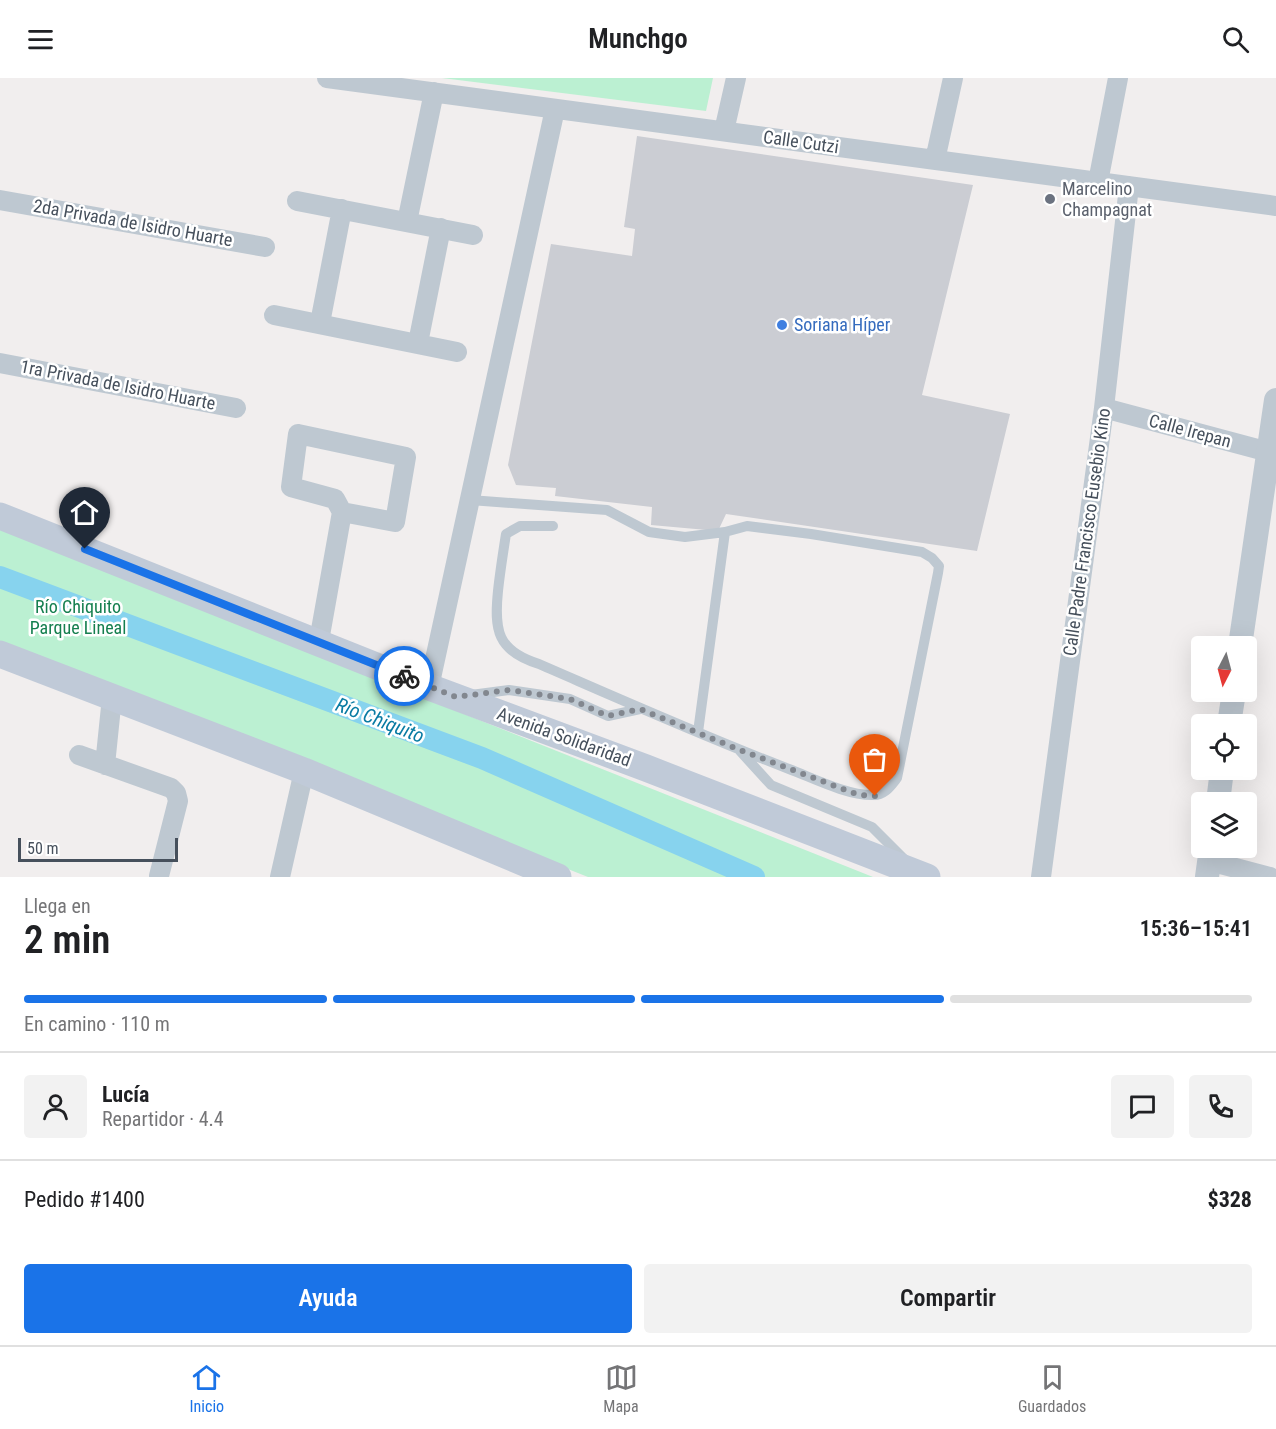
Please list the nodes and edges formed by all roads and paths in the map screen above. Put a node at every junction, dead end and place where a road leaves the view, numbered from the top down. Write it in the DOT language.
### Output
graph roads {
  1 [pos="327,78"];
  2 [pos="736,78"];
  3 [pos="953,78"];
  4 [pos="1118,78"];
  5 [pos="434,93"];
  6 [pos="555,109"];
  7 [pos="724,132"];
  8 [pos="936,160"];
  9 [pos="1098,182"];
  10 [pos="1129,186"];
  11 [pos="0,200"];
  12 [pos="297,201"];
  13 [pos="1276,206"];
  14 [pos="342,209"];
  15 [pos="407,222"];
  16 [pos="441,228"];
  17 [pos="473,234"];
  18 [pos="265,247"];
  19 [pos="274,315"];
  20 [pos="320,323"];
  21 [pos="418,343"];
  22 [pos="457,351"];
  23 [pos="0,363"];
  24 [pos="1276,400"];
  25 [pos="236,408"];
  26 [pos="1104,408"];
  27 [pos="1272,454"];
  28 [pos="470,500"];
  29 [pos="342,512"];
  30 [pos="0,516"];
  31 [pos="553,526"];
  32 [pos="725,532"];
  33 [pos="1242,636"];
  34 [pos="319,641"];
  35 [pos="0,654"];
  36 [pos="429,687"];
  37 [pos="112,697"];
  38 [pos="456,697"];
  39 [pos="640,709"];
  40 [pos="698,732"];
  41 [pos="740,750"];
  42 [pos="78,756"];
  43 [pos="105,765"];
  44 [pos="304,771"];
  45 [pos="1209,862"];
  46 [pos="923,875"];
  47 [pos="159,876"];
  48 [pos="280,877"];
  49 [pos="558,877"];
  50 [pos="1041,877"];
  51 [pos="1270,877"];
  1 -- 5 [label="street, Calle Cutzi"];
  2 -- 7 [label="street"];
  3 -- 8 [label="street"];
  4 -- 9 [label="street"];
  5 -- 6 [label="street, Calle Cutzi"];
  5 -- 15 [label="street"];
  6 -- 7 [label="street, Calle Cutzi"];
  6 -- 28 [label="street"];
  7 -- 8 [label="street, Calle Cutzi"];
  8 -- 9 [label="street, Calle Cutzi"];
  9 -- 10 [label="street, Calle Cutzi"];
  10 -- 13 [label="street, Calle Cutzi"];
  10 -- 26 [label="street, Calle Padre Francisco Eusebio Kino"];
  11 -- 18 [label="street, 2da Privada de Isidro Huarte"];
  12 -- 14 [label="street"];
  14 -- 15 [label="street"];
  14 -- 20 [label="street"];
  15 -- 16 [label="street"];
  16 -- 17 [label="street"];
  16 -- 21 [label="street"];
  19 -- 20 [label="street"];
  20 -- 21 [label="street"];
  21 -- 22 [label="street"];
  23 -- 25 [label="street, 1ra Privada de Isidro Huarte"];
  24 -- 27 [label="street"];
  26 -- 27 [label="street, Calle Irepan"];
  26 -- 50 [label="street, Calle Padre Francisco Eusebio Kino"];
  27 -- 33 [label="street"];
  28 -- 32 [label="lane"];
  28 -- 36 [label="street"];
  29 -- 29 [label="street"];
  29 -- 34 [label="street"];
  30 -- 34 [label="main road, Avenida Solidaridad"];
  31 -- 39 [label="lane"];
  32 -- 40 [label="lane"];
  32 -- 41 [label="lane"];
  34 -- 36 [label="main road, Avenida Solidaridad"];
  35 -- 37 [label="main road"];
  36 -- 38 [label="main road, Avenida Solidaridad"];
  37 -- 43 [label="street"];
  37 -- 44 [label="main road"];
  38 -- 39 [label="lane"];
  38 -- 46 [label="main road, Avenida Solidaridad"];
  39 -- 40 [label="lane"];
  40 -- 41 [label="lane"];
  41 -- 46 [label="lane"];
  42 -- 43 [label="street"];
  43 -- 47 [label="street"];
  44 -- 48 [label="street"];
  44 -- 49 [label="main road"];
  45 -- 51 [label="street"];
}
